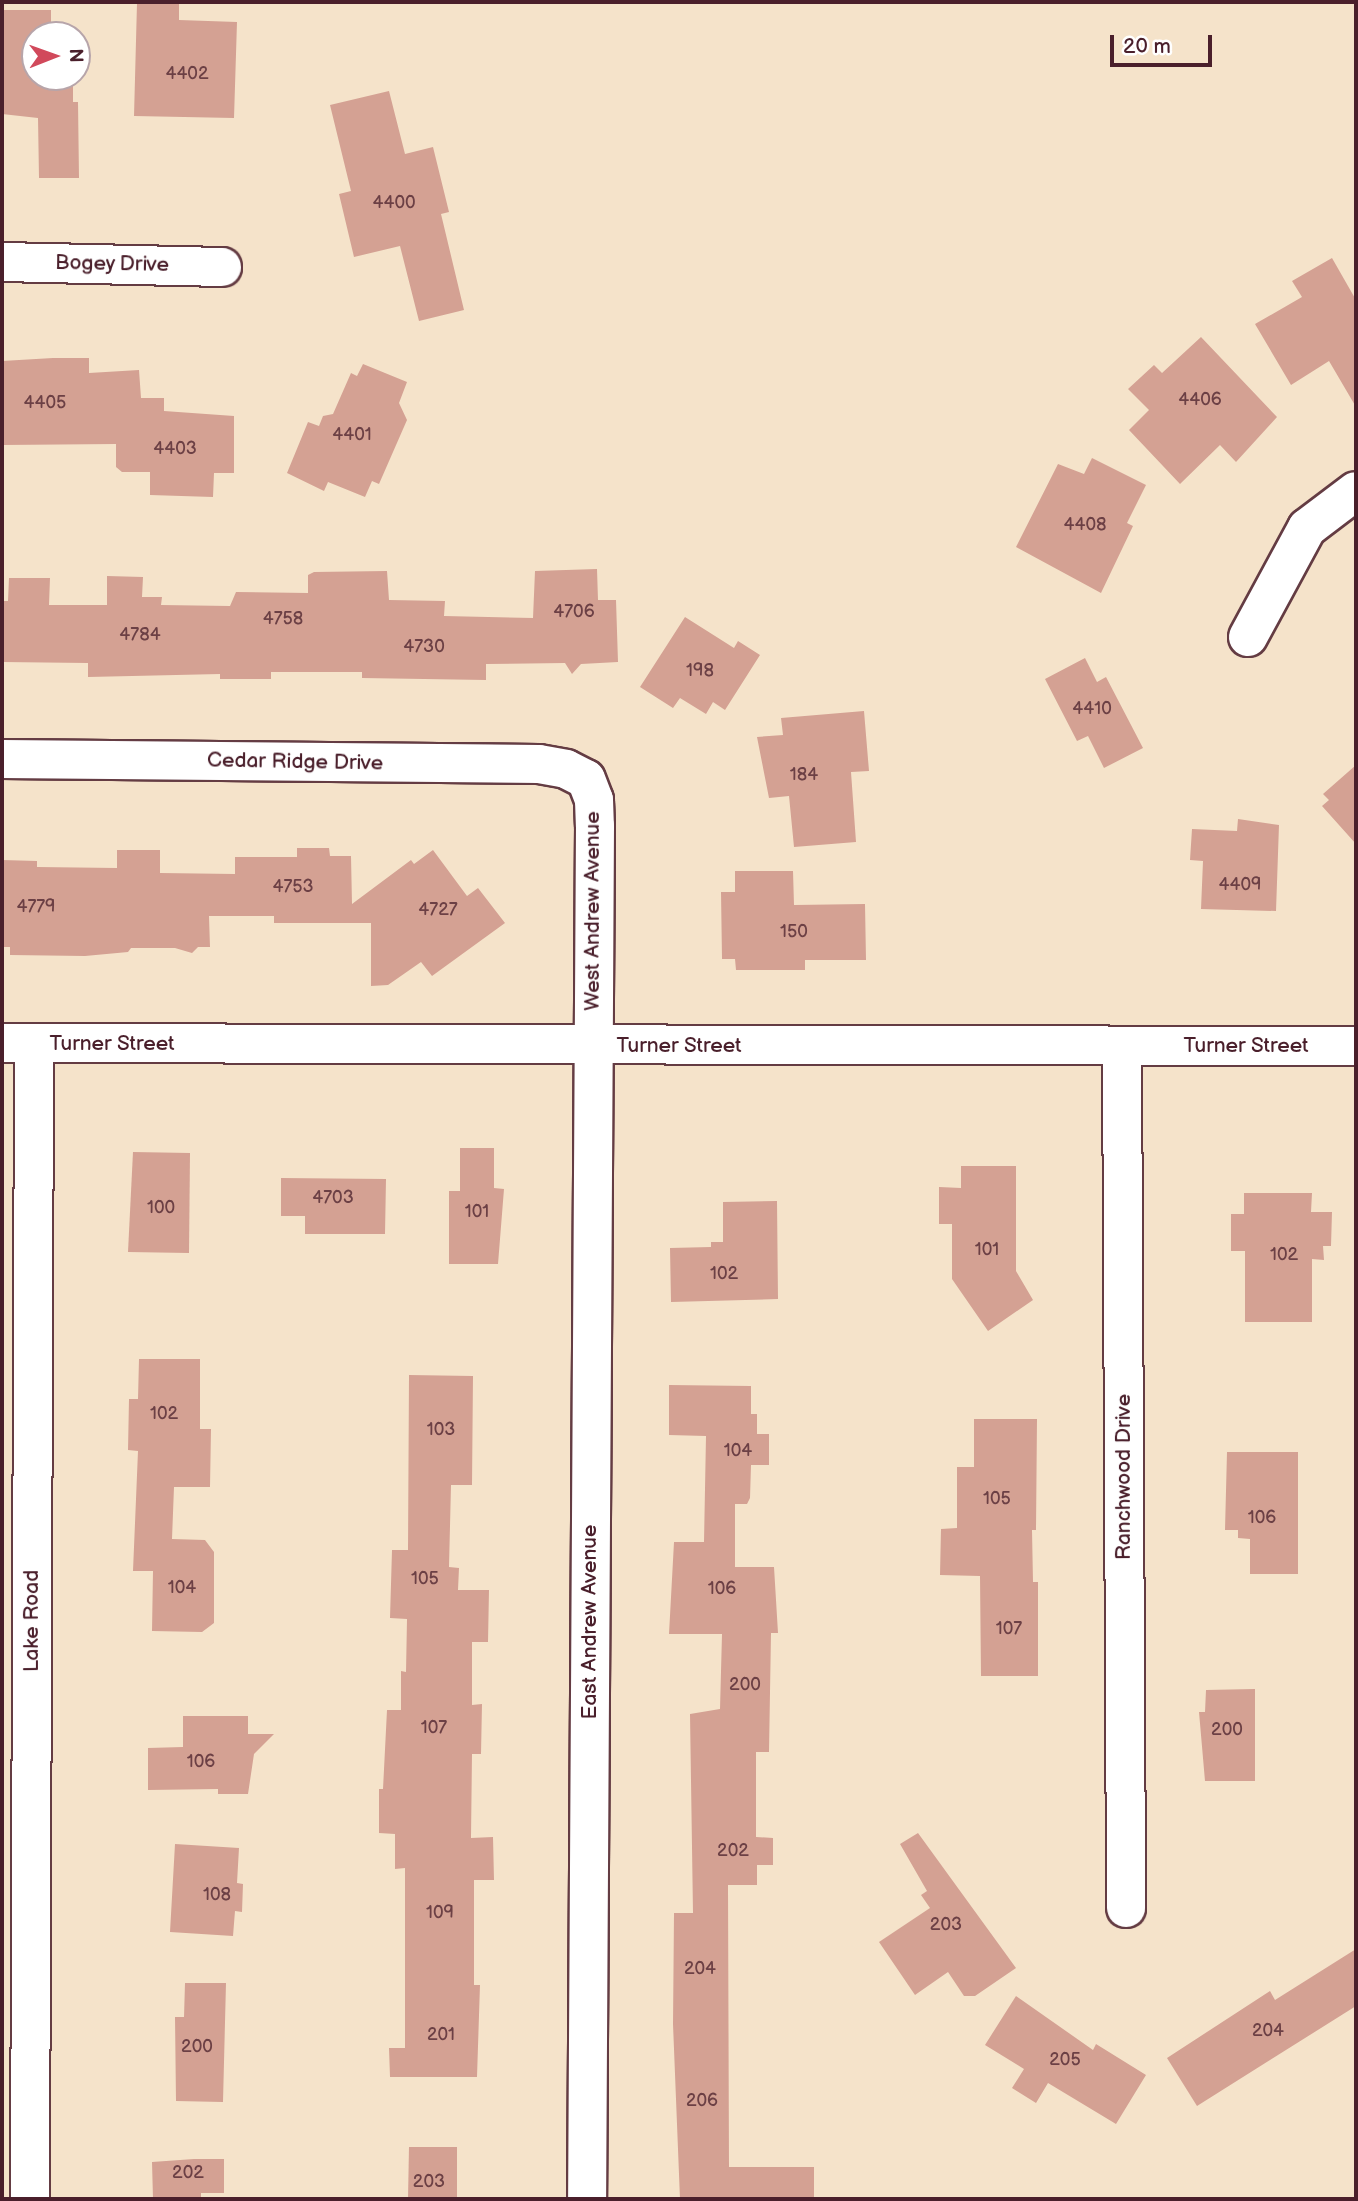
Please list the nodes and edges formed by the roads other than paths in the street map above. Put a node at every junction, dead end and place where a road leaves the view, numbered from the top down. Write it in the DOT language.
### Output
graph roads {
  1 [pos="2,262"];
  2 [pos="222,267"];
  3 [pos="1356,491"];
  4 [pos="1248,637"];
  5 [pos="2,759"];
  6 [pos="586,779"];
  7 [pos="18,1043"];
  8 [pos="592,1046"];
  9 [pos="1122,1046"];
  10 [pos="1356,1046"];
  11 [pos="1126,1908"];
  12 [pos="30,2199"];
  13 [pos="587,2199"];
  1 -- 2 [label="street, Bogey Drive"];
  3 -- 4 [label="street"];
  5 -- 6 [label="street, Cedar Ridge Drive"];
  6 -- 8 [label="street, West Andrew Avenue"];
  7 -- 8 [label="street, Turner Street"];
  7 -- 12 [label="street, Lake Road"];
  8 -- 9 [label="street, Turner Street"];
  8 -- 13 [label="street, East Andrew Avenue"];
  9 -- 10 [label="street, Turner Street"];
  9 -- 11 [label="street, Ranchwood Drive"];
}
